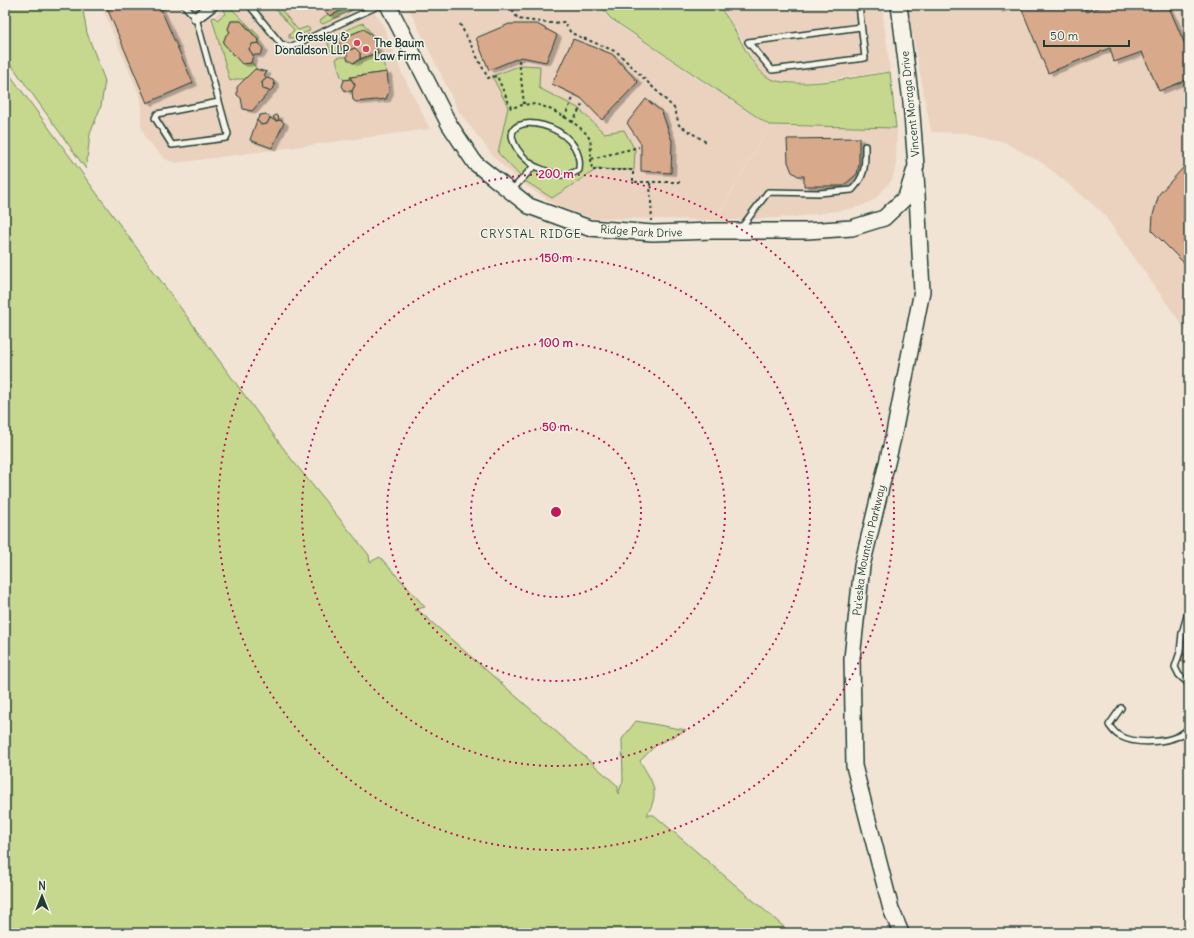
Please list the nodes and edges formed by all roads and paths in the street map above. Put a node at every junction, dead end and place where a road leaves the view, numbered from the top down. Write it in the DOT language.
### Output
graph roads {
  1 [pos="184,5"];
  2 [pos="213,5"];
  3 [pos="249,5"];
  4 [pos="380,5"];
  5 [pos="388,5"];
  6 [pos="509,5"];
  7 [pos="859,5"];
  8 [pos="899,5"];
  9 [pos="196,18"];
  10 [pos="460,24"];
  11 [pos="862,27"];
  12 [pos="519,60"];
  13 [pos="574,96"];
  14 [pos="219,102"];
  15 [pos="583,102"];
  16 [pos="524,104"];
  17 [pos="564,118"];
  18 [pos="572,123"];
  19 [pos="706,142"];
  20 [pos="865,146"];
  21 [pos="639,147"];
  22 [pos="591,159"];
  23 [pos="534,166"];
  24 [pos="916,166"];
  25 [pos="682,182"];
  26 [pos="650,183"];
  27 [pos="511,192"];
  28 [pos="884,218"];
  29 [pos="740,231"];
  30 [pos="653,233"];
  31 [pos="1189,609"];
  32 [pos="1189,684"];
  33 [pos="1120,708"];
  34 [pos="1189,727"];
  35 [pos="901,933"];
  1 -- 9 [label="lane"];
  2 -- 9 [label="street"];
  3 -- 4 [label="lane"];
  5 -- 27 [label="street, Ridge Park Drive"];
  6 -- 19 [label="path"];
  7 -- 11 [label="lane"];
  8 -- 24 [label="street, Vincent Moraga Drive"];
  9 -- 14 [label="lane"];
  10 -- 16 [label="path"];
  11 -- 11 [label="lane"];
  12 -- 16 [label="path"];
  13 -- 17 [label="path"];
  14 -- 14 [label="lane"];
  15 -- 18 [label="path"];
  16 -- 17 [label="path"];
  17 -- 18 [label="path"];
  18 -- 22 [label="path"];
  20 -- 29 [label="lane"];
  21 -- 22 [label="path"];
  22 -- 26 [label="path"];
  23 -- 23 [label="lane"];
  23 -- 27 [label="lane"];
  24 -- 28 [label="street, Vincent Moraga Drive"];
  24 -- 35 [label="street, Pu'eska Mountain Parkway"];
  25 -- 26 [label="path"];
  26 -- 30 [label="path"];
  27 -- 30 [label="street, Ridge Park Drive"];
  28 -- 29 [label="street, Ridge Park Drive"];
  29 -- 30 [label="street, Ridge Park Drive"];
  31 -- 32 [label="lane"];
  33 -- 34 [label="lane"];
}
